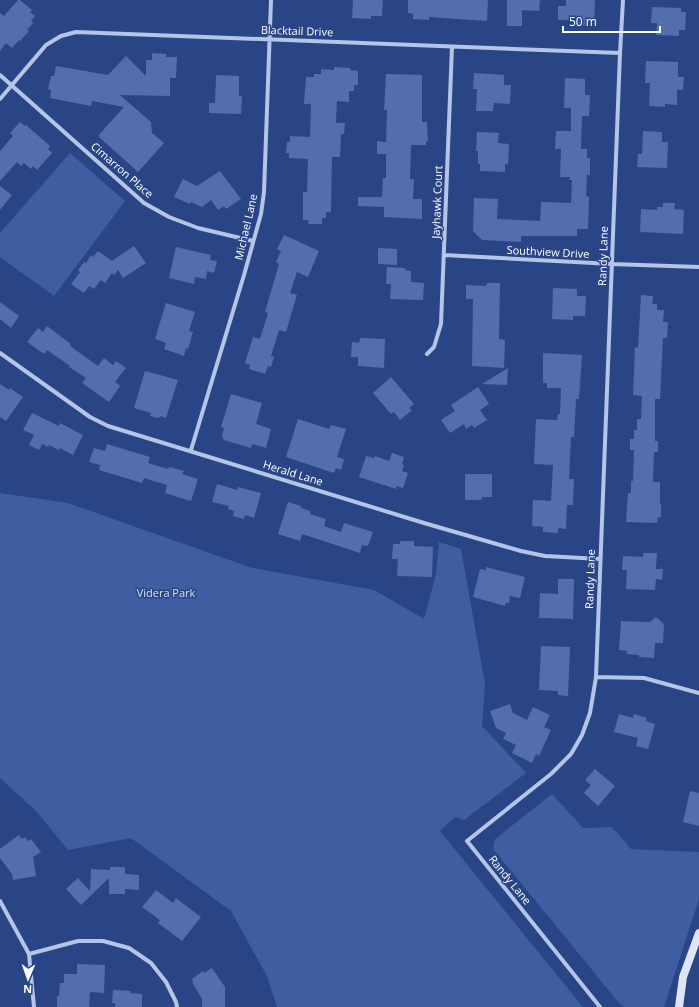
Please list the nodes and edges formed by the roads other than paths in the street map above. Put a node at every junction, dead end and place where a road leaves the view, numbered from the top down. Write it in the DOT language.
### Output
graph roads {
  1 [pos="271,0"];
  2 [pos="624,0"];
  3 [pos="269,39"];
  4 [pos="452,47"];
  5 [pos="620,53"];
  6 [pos="0,75"];
  7 [pos="11,85"];
  8 [pos="0,98"];
  9 [pos="253,241"];
  10 [pos="444,255"];
  11 [pos="612,264"];
  12 [pos="699,267"];
  13 [pos="0,352"];
  14 [pos="427,354"];
  15 [pos="190,450"];
  16 [pos="600,558"];
  17 [pos="596,677"];
  18 [pos="699,693"];
  19 [pos="0,901"];
  20 [pos="699,933"];
  21 [pos="29,954"];
  22 [pos="34,1007"];
  23 [pos="177,1007"];
  24 [pos="600,1007"];
  25 [pos="679,1007"];
  1 -- 3 [label="street, Michael Lane"];
  2 -- 5 [label="street, Randy Lane"];
  3 -- 4 [label="street, Blacktail Drive"];
  3 -- 7 [label="street, Blacktail Drive"];
  3 -- 9 [label="street, Michael Lane"];
  4 -- 5 [label="street, Blacktail Drive"];
  4 -- 10 [label="street, Jayhawk Court"];
  5 -- 11 [label="street, Randy Lane"];
  6 -- 7 [label="street, Cimarron Place"];
  7 -- 8 [label="street, Blacktail Drive"];
  7 -- 9 [label="street, Cimarron Place"];
  9 -- 15 [label="street, Michael Lane"];
  10 -- 11 [label="street, Southview Drive"];
  10 -- 14 [label="street, Jayhawk Court"];
  11 -- 12 [label="street, Southview Drive"];
  11 -- 16 [label="street, Randy Lane"];
  13 -- 15 [label="street, Herald Lane"];
  15 -- 16 [label="street, Herald Lane"];
  16 -- 17 [label="street, Randy Lane"];
  17 -- 18 [label="street"];
  17 -- 24 [label="street, Randy Lane"];
  19 -- 21 [label="street"];
  20 -- 25 [label="street"];
  21 -- 22 [label="street"];
  21 -- 23 [label="street"];
}
